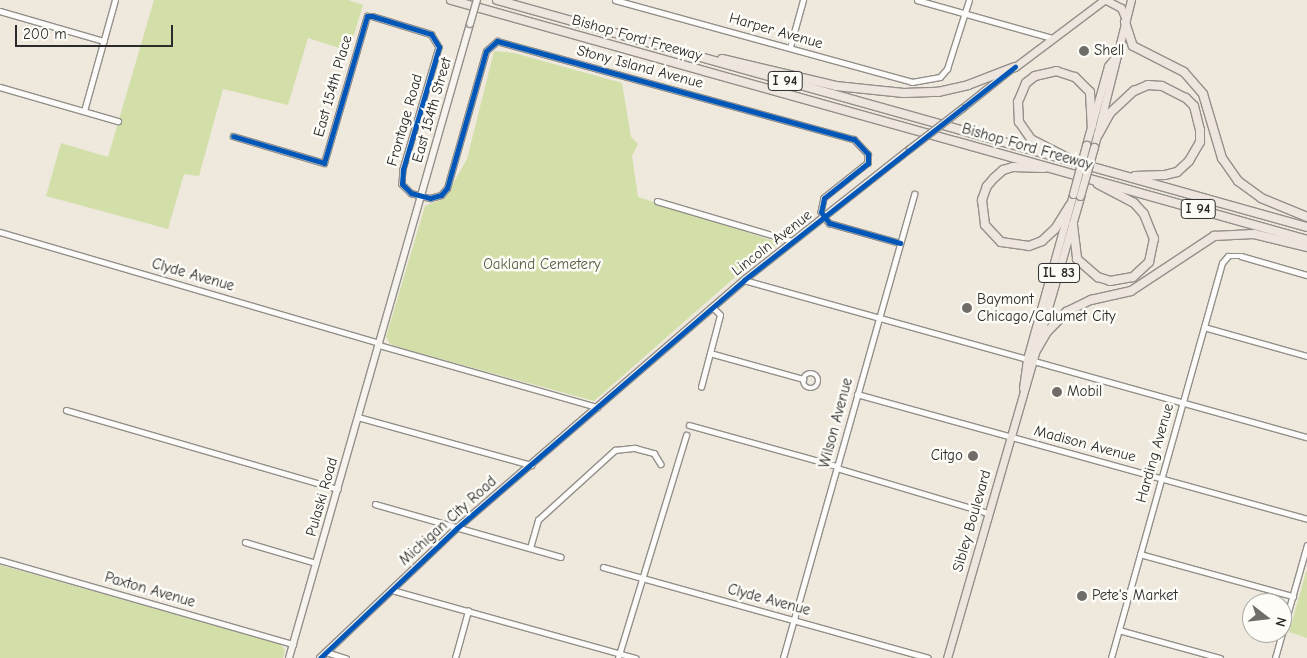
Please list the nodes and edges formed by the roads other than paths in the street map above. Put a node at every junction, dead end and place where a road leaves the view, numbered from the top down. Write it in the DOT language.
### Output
graph roads {
  1 [pos="115,0"];
  2 [pos="451,0"];
  3 [pos="477,0"];
  4 [pos="497,0"];
  5 [pos="615,0"];
  6 [pos="804,0"];
  7 [pos="917,0"];
  8 [pos="969,0"];
  9 [pos="1105,0"];
  10 [pos="1131,0"];
  11 [pos="0,10"];
  12 [pos="963,13"];
  13 [pos="367,16"];
  14 [pos="1125,20"];
  15 [pos="1052,38"];
  16 [pos="104,41"];
  17 [pos="790,47"];
  18 [pos="677,51"];
  19 [pos="1115,57"];
  20 [pos="1015,67"];
  21 [pos="0,87"];
  22 [pos="84,111"];
  23 [pos="118,121"];
  24 [pos="1092,126"];
  25 [pos="1098,135"];
  26 [pos="233,136"];
  27 [pos="1090,146"];
  28 [pos="1074,162"];
  29 [pos="1051,168"];
  30 [pos="1120,175"];
  31 [pos="1090,179"];
  32 [pos="914,194"];
  33 [pos="1077,195"];
  34 [pos="420,197"];
  35 [pos="657,201"];
  36 [pos="1070,205"];
  37 [pos="824,217"];
  38 [pos="1307,217"];
  39 [pos="1072,225"];
  40 [pos="1307,227"];
  41 [pos="0,232"];
  42 [pos="1307,240"];
  43 [pos="792,241"];
  44 [pos="900,243"];
  45 [pos="1307,247"];
  46 [pos="1307,275"];
  47 [pos="744,280"];
  48 [pos="713,308"];
  49 [pos="879,318"];
  50 [pos="1204,327"];
  51 [pos="379,344"];
  52 [pos="1037,350"];
  53 [pos="710,353"];
  54 [pos="1307,356"];
  55 [pos="1030,360"];
  56 [pos="803,379"];
  57 [pos="701,387"];
  58 [pos="857,394"];
  59 [pos="1183,402"];
  60 [pos="597,408"];
  61 [pos="66,410"];
  62 [pos="358,417"];
  63 [pos="689,425"];
  64 [pos="686,435"];
  65 [pos="1010,436"];
  66 [pos="1307,437"];
  67 [pos="661,464"];
  68 [pos="531,465"];
  69 [pos="837,467"];
  70 [pos="1161,478"];
  71 [pos="338,489"];
  72 [pos="375,504"];
  73 [pos="988,513"];
  74 [pos="1307,519"];
  75 [pos="457,528"];
  76 [pos="245,542"];
  77 [pos="1307,545"];
  78 [pos="530,548"];
  79 [pos="1140,554"];
  80 [pos="562,556"];
  81 [pos="0,560"];
  82 [pos="316,563"];
  83 [pos="603,567"];
  84 [pos="641,578"];
  85 [pos="392,590"];
  86 [pos="1293,596"];
  87 [pos="468,611"];
  88 [pos="794,620"];
  89 [pos="1119,630"];
  90 [pos="294,644"];
  91 [pos="326,652"];
  92 [pos="619,656"];
  93 [pos="290,658"];
  94 [pos="320,658"];
  95 [pos="346,658"];
  96 [pos="455,658"];
  97 [pos="636,658"];
  98 [pos="783,658"];
  99 [pos="928,658"];
  100 [pos="947,658"];
  101 [pos="1111,658"];
  102 [pos="1220,658"];
  103 [pos="1275,658"];
  1 -- 16 [label="street"];
  2 -- 29 [label="highway, Bishop Ford Freeway / I 94"];
  3 -- 34 [label="street, East 154th Street, bridge"];
  4 -- 18 [label="highway, Bishop Ford Freeway / I 94"];
  5 -- 17 [label="street, Harper Avenue"];
  6 -- 17 [label="street"];
  7 -- 12 [label="street"];
  8 -- 12 [label="street"];
  9 -- 14 [label="main road"];
  9 -- 15 [label="main road, Lincoln Avenue"];
  10 -- 14 [label="main road, IL 83"];
  11 -- 16 [label="street"];
  12 -- 15 [label="street"];
  12 -- 17 [label="street, Harper Avenue"];
  13 -- 26 [label="street, East 154th Place"];
  13 -- 34 [label="street, Frontage Road"];
  14 -- 19 [label="main road, IL 83"];
  14 -- 38 [label="highway"];
  15 -- 20 [label="main road, Lincoln Avenue"];
  16 -- 22 [label="street"];
  18 -- 20 [label="highway"];
  18 -- 28 [label="highway, Bishop Ford Freeway / I 94"];
  19 -- 24 [label="main road"];
  19 -- 25 [label="main road, IL 83"];
  20 -- 37 [label="street, Lincoln Avenue, bridge"];
  21 -- 22 [label="street"];
  22 -- 23 [label="street"];
  24 -- 27 [label="main road"];
  24 -- 28 [label="highway"];
  25 -- 27 [label="main road, IL 83"];
  25 -- 30 [label="highway"];
  27 -- 33 [label="main road, IL 83, bridge"];
  28 -- 30 [label="highway, Bishop Ford Freeway / I 94"];
  29 -- 31 [label="highway, Bishop Ford Freeway / I 94"];
  29 -- 36 [label="highway"];
  30 -- 40 [label="highway, Bishop Ford Freeway / I 94"];
  31 -- 39 [label="highway"];
  31 -- 42 [label="highway, Bishop Ford Freeway / I 94"];
  32 -- 44 [label="street, Wilson Avenue"];
  33 -- 36 [label="main road, Sibley Boulevard"];
  33 -- 39 [label="main road, Sibley Boulevard / IL 83"];
  34 -- 37 [label="street, Stony Island Avenue"];
  34 -- 51 [label="street, East 154th Street"];
  35 -- 43 [label="street"];
  36 -- 55 [label="main road, Sibley Boulevard"];
  37 -- 43 [label="street, Lincoln Avenue"];
  37 -- 44 [label="street"];
  39 -- 52 [label="main road, Sibley Boulevard / IL 83"];
  41 -- 51 [label="street, Clyde Avenue"];
  43 -- 47 [label="street, Lincoln Avenue"];
  44 -- 49 [label="street, Wilson Avenue"];
  45 -- 52 [label="highway"];
  46 -- 50 [label="street, Harding Avenue"];
  47 -- 48 [label="street, Lincoln Avenue"];
  47 -- 49 [label="street"];
  48 -- 53 [label="street"];
  48 -- 60 [label="street, Lincoln Avenue"];
  49 -- 55 [label="street"];
  49 -- 58 [label="street, Wilson Avenue"];
  50 -- 54 [label="street"];
  50 -- 59 [label="street, Harding Avenue"];
  51 -- 60 [label="street, Clyde Avenue"];
  51 -- 62 [label="street, Pulaski Road"];
  52 -- 55 [label="main road, Sibley Boulevard / IL 83"];
  53 -- 56 [label="street"];
  53 -- 57 [label="street"];
  55 -- 59 [label="street"];
  55 -- 65 [label="main road, Sibley Boulevard / IL 83"];
  58 -- 65 [label="street, Madison Avenue"];
  58 -- 69 [label="street, Wilson Avenue"];
  59 -- 66 [label="street"];
  59 -- 70 [label="street, Harding Avenue"];
  60 -- 68 [label="street, Michigan City Road"];
  61 -- 71 [label="street"];
  62 -- 68 [label="street"];
  62 -- 71 [label="street, Pulaski Road"];
  63 -- 69 [label="street"];
  64 -- 84 [label="street"];
  65 -- 70 [label="street, Madison Avenue"];
  65 -- 73 [label="main road, Sibley Boulevard / IL 83"];
  67 -- 78 [label="street"];
  68 -- 75 [label="street, Michigan City Road"];
  69 -- 73 [label="street"];
  69 -- 88 [label="street, Wilson Avenue"];
  70 -- 74 [label="street, Madison Avenue"];
  70 -- 79 [label="street, Harding Avenue"];
  71 -- 82 [label="street, Pulaski Road"];
  72 -- 75 [label="street"];
  73 -- 100 [label="main road, Sibley Boulevard / IL 83"];
  75 -- 78 [label="street"];
  75 -- 85 [label="street, Michigan City Road"];
  76 -- 82 [label="street"];
  77 -- 86 [label="street"];
  78 -- 80 [label="street"];
  79 -- 86 [label="street"];
  79 -- 89 [label="street, Harding Avenue"];
  81 -- 90 [label="street, Paxton Avenue"];
  82 -- 90 [label="street, Pulaski Road"];
  83 -- 84 [label="street, Clyde Avenue"];
  84 -- 88 [label="street, Clyde Avenue"];
  84 -- 92 [label="street"];
  85 -- 87 [label="street"];
  85 -- 91 [label="street, Michigan City Road"];
  86 -- 103 [label="street"];
  87 -- 92 [label="street"];
  87 -- 96 [label="street"];
  88 -- 98 [label="street, Wilson Avenue"];
  88 -- 99 [label="street, Clyde Avenue"];
  89 -- 101 [label="street, Harding Avenue"];
  89 -- 102 [label="street"];
  90 -- 93 [label="street, Pulaski Road"];
  91 -- 94 [label="street, Michigan City Road"];
  91 -- 95 [label="street"];
  92 -- 97 [label="street"];
}
